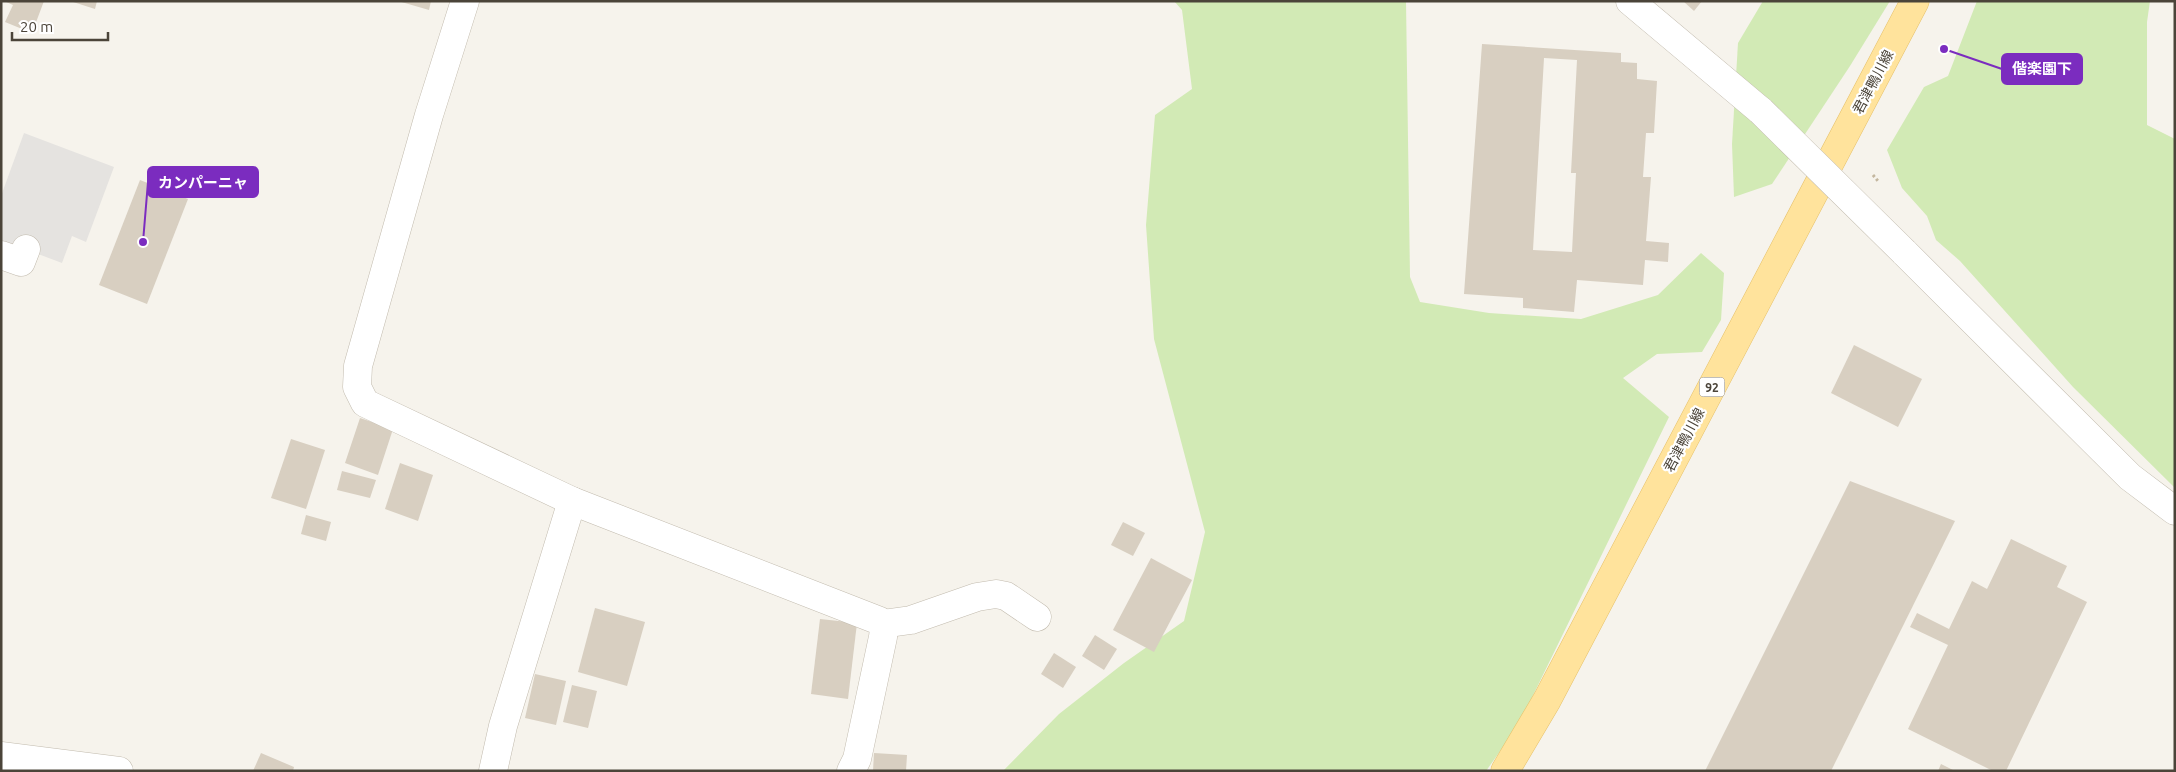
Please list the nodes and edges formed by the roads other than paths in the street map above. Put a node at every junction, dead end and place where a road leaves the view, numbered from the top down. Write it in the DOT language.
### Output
graph roads {
  1 [pos="466,1"];
  2 [pos="1630,1"];
  3 [pos="1915,1"];
  4 [pos="572,502"];
  5 [pos="2175,511"];
  6 [pos="1037,617"];
  7 [pos="882,624"];
  8 [pos="1,756"];
  9 [pos="119,771"];
  10 [pos="494,771"];
  11 [pos="851,771"];
  12 [pos="1504,771"];
  1 -- 4 [label="street"];
  2 -- 5 [label="street, bridge"];
  3 -- 12 [label="main road, 君津鴨川線 / 92"];
  4 -- 7 [label="street"];
  4 -- 10 [label="street"];
  6 -- 7 [label="street"];
  7 -- 11 [label="street"];
  8 -- 9 [label="street"];
}
